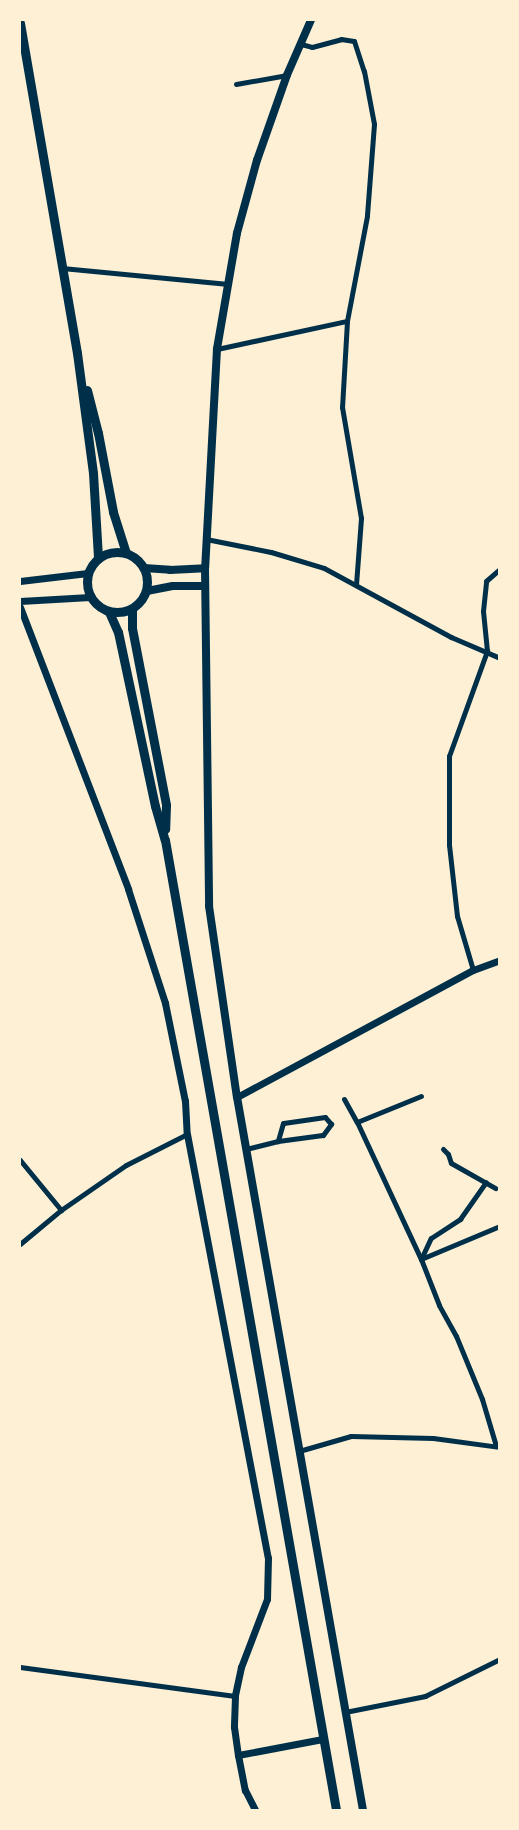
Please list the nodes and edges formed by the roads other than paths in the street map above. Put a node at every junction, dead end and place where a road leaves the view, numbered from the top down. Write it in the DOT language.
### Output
graph roads {
  1 [pos="311,20"];
  2 [pos="20,22"];
  3 [pos="301,44"];
  4 [pos="287,75"];
  5 [pos="236,84"];
  6 [pos="63,268"];
  7 [pos="228,284"];
  8 [pos="347,321"];
  9 [pos="217,349"];
  10 [pos="77,353"];
  11 [pos="206,539"];
  12 [pos="126,553"];
  13 [pos="98,558"];
  14 [pos="144,568"];
  15 [pos="205,568"];
  16 [pos="500,569"];
  17 [pos="88,573"];
  18 [pos="20,581"];
  19 [pos="356,584"];
  20 [pos="205,586"];
  21 [pos="147,591"];
  22 [pos="90,597"];
  23 [pos="20,601"];
  24 [pos="20,607"];
  25 [pos="132,609"];
  26 [pos="109,612"];
  27 [pos="487,651"];
  28 [pos="500,658"];
  29 [pos="165,840"];
  30 [pos="500,960"];
  31 [pos="473,970"];
  32 [pos="421,1096"];
  33 [pos="237,1097"];
  34 [pos="344,1099"];
  35 [pos="357,1122"];
  36 [pos="188,1134"];
  37 [pos="278,1141"];
  38 [pos="246,1149"];
  39 [pos="443,1149"];
  40 [pos="20,1160"];
  41 [pos="486,1182"];
  42 [pos="495,1188"];
  43 [pos="61,1210"];
  44 [pos="500,1226"];
  45 [pos="20,1244"];
  46 [pos="421,1259"];
  47 [pos="498,1446"];
  48 [pos="299,1451"];
  49 [pos="500,1659"];
  50 [pos="20,1667"];
  51 [pos="235,1696"];
  52 [pos="345,1712"];
  53 [pos="323,1739"];
  54 [pos="238,1755"];
  55 [pos="255,1810"];
  56 [pos="336,1810"];
  57 [pos="363,1810"];
  1 -- 3 [label="main road"];
  2 -- 6 [label="main road"];
  3 -- 4 [label="main road"];
  3 -- 8 [label="street"];
  4 -- 5 [label="street"];
  4 -- 7 [label="main road"];
  6 -- 7 [label="street"];
  6 -- 10 [label="main road"];
  7 -- 9 [label="main road"];
  8 -- 9 [label="street"];
  8 -- 19 [label="street"];
  9 -- 11 [label="main road"];
  10 -- 12 [label="main road"];
  10 -- 13 [label="main road"];
  11 -- 15 [label="main road"];
  11 -- 19 [label="street"];
  12 -- 13 [label="main road"];
  12 -- 14 [label="main road"];
  13 -- 17 [label="main road"];
  14 -- 15 [label="main road"];
  14 -- 21 [label="main road"];
  15 -- 20 [label="main road"];
  16 -- 27 [label="street"];
  17 -- 18 [label="street"];
  17 -- 22 [label="main road"];
  19 -- 27 [label="street"];
  20 -- 21 [label="main road"];
  20 -- 33 [label="main road"];
  21 -- 25 [label="main road"];
  22 -- 23 [label="street"];
  22 -- 26 [label="main road"];
  24 -- 36 [label="street"];
  25 -- 26 [label="main road"];
  25 -- 29 [label="main road"];
  26 -- 29 [label="main road"];
  27 -- 28 [label="street"];
  27 -- 31 [label="street"];
  29 -- 53 [label="main road"];
  30 -- 31 [label="street"];
  31 -- 33 [label="street"];
  32 -- 35 [label="street"];
  33 -- 38 [label="main road"];
  34 -- 35 [label="street"];
  35 -- 46 [label="street"];
  36 -- 43 [label="street"];
  36 -- 51 [label="street"];
  37 -- 37 [label="street"];
  37 -- 38 [label="street"];
  38 -- 48 [label="main road"];
  39 -- 41 [label="street"];
  40 -- 43 [label="street"];
  41 -- 42 [label="street"];
  41 -- 46 [label="street"];
  43 -- 45 [label="street"];
  44 -- 46 [label="street"];
  46 -- 47 [label="street"];
  47 -- 48 [label="street"];
  48 -- 52 [label="main road"];
  49 -- 52 [label="street"];
  50 -- 51 [label="street"];
  51 -- 54 [label="street"];
  52 -- 57 [label="main road"];
  53 -- 54 [label="street"];
  53 -- 56 [label="main road"];
  54 -- 55 [label="street"];
}
